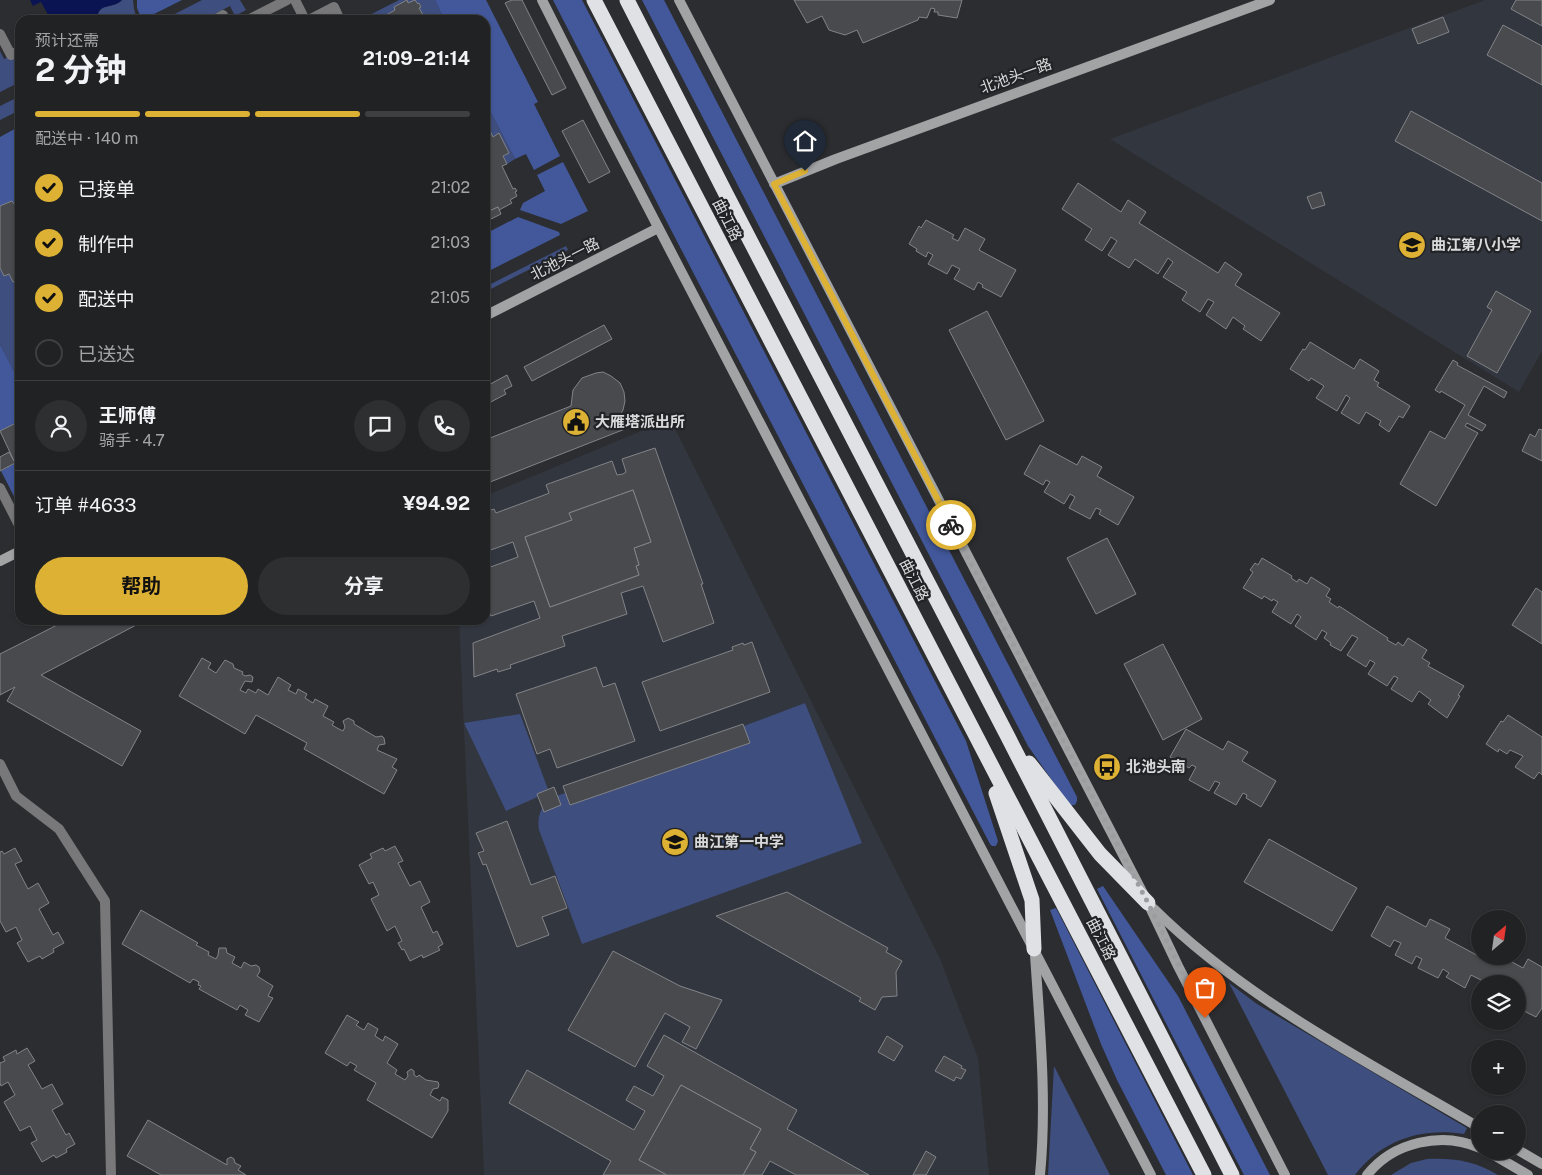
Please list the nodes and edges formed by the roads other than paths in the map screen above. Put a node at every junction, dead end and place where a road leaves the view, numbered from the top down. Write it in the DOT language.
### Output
graph roads {
  1 [pos="287,0"];
  2 [pos="295,0"];
  3 [pos="542,0"];
  4 [pos="594,0"];
  5 [pos="626,0"];
  6 [pos="680,0"];
  7 [pos="1270,0"];
  8 [pos="332,4"];
  9 [pos="258,15"];
  10 [pos="304,15"];
  11 [pos="315,15"];
  12 [pos="0,34"];
  13 [pos="15,53"];
  14 [pos="774,184"];
  15 [pos="658,228"];
  16 [pos="490,313"];
  17 [pos="0,488"];
  18 [pos="15,517"];
  19 [pos="15,554"];
  20 [pos="0,561"];
  21 [pos="1007,735"];
  22 [pos="982,748"];
  23 [pos="0,764"];
  24 [pos="1148,903"];
  25 [pos="1034,950"];
  26 [pos="1471,1123"];
  27 [pos="1471,1145"];
  28 [pos="1526,1155"];
  29 [pos="1502,1160"];
  30 [pos="1542,1164"];
  31 [pos="111,1175"];
  32 [pos="1040,1175"];
  33 [pos="1150,1175"];
  34 [pos="1204,1175"];
  35 [pos="1232,1175"];
  36 [pos="1286,1175"];
  37 [pos="1367,1175"];
  38 [pos="1528,1175"];
  1 -- 9 [label="street"];
  2 -- 10 [label="street"];
  3 -- 15 [label="main road"];
  4 -- 22 [label="highway, 曲江路"];
  5 -- 21 [label="highway, 曲江路"];
  6 -- 14 [label="main road"];
  7 -- 14 [label="main road, 北池头一路"];
  8 -- 11 [label="street"];
  12 -- 13 [label="street"];
  14 -- 24 [label="main road"];
  15 -- 16 [label="main road, 北池头一路"];
  15 -- 25 [label="main road"];
  17 -- 18 [label="street"];
  19 -- 20 [label="main road"];
  21 -- 24 [label="highway"];
  21 -- 35 [label="highway, 曲江路"];
  22 -- 25 [label="highway"];
  22 -- 34 [label="highway, 曲江路"];
  23 -- 31 [label="street"];
  24 -- 26 [label="main road"];
  24 -- 36 [label="main road"];
  25 -- 32 [label="main road"];
  25 -- 33 [label="main road"];
  27 -- 37 [label="main road"];
  28 -- 30 [label="main road"];
  29 -- 38 [label="main road"];
}
